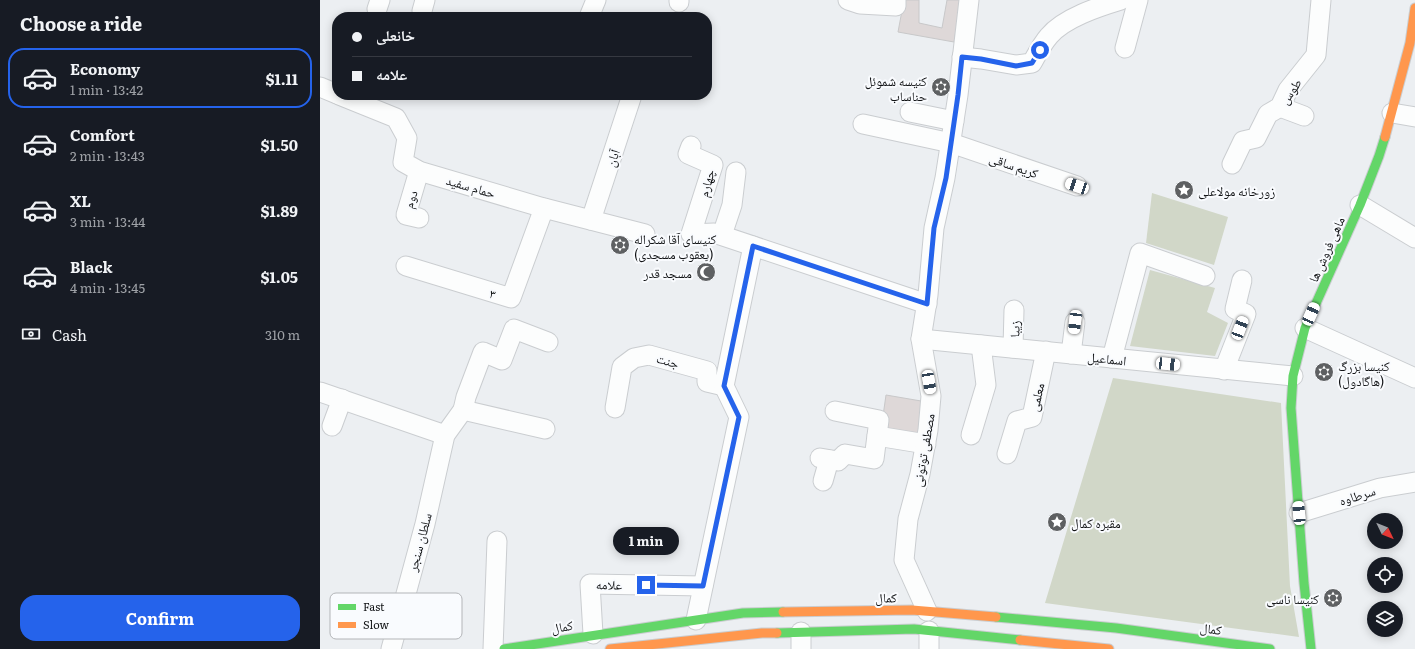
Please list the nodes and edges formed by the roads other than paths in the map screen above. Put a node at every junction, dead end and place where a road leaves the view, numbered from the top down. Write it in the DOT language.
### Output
graph roads {
  1 [pos="596,0"];
  2 [pos="848,0"];
  3 [pos="896,0"];
  4 [pos="969,0"];
  5 [pos="1121,0"];
  6 [pos="1138,0"];
  7 [pos="1321,0"];
  8 [pos="1415,8"];
  9 [pos="591,12"];
  10 [pos="1125,48"];
  11 [pos="962,57"];
  12 [pos="320,87"];
  13 [pos="332,92"];
  14 [pos="351,100"];
  15 [pos="630,100"];
  16 [pos="1280,106"];
  17 [pos="910,112"];
  18 [pos="1392,113"];
  19 [pos="1304,116"];
  20 [pos="1415,117"];
  21 [pos="954,121"];
  22 [pos="863,124"];
  23 [pos="951,143"];
  24 [pos="691,146"];
  25 [pos="1232,164"];
  26 [pos="419,171"];
  27 [pos="736,172"];
  28 [pos="1077,186"];
  29 [pos="1360,205"];
  30 [pos="544,208"];
  31 [pos="418,218"];
  32 [pos="591,220"];
  33 [pos="645,234"];
  34 [pos="722,235"];
  35 [pos="1415,238"];
  36 [pos="753,246"];
  37 [pos="406,266"];
  38 [pos="1205,276"];
  39 [pos="1242,280"];
  40 [pos="927,304"];
  41 [pos="1014,310"];
  42 [pos="1075,322"];
  43 [pos="1305,328"];
  44 [pos="921,339"];
  45 [pos="548,342"];
  46 [pos="981,345"];
  47 [pos="1014,348"];
  48 [pos="1046,351"];
  49 [pos="1071,354"];
  50 [pos="1112,358"];
  51 [pos="1224,370"];
  52 [pos="1293,376"];
  53 [pos="1415,378"];
  54 [pos="724,386"];
  55 [pos="320,392"];
  56 [pos="342,399"];
  57 [pos="615,408"];
  58 [pos="463,410"];
  59 [pos="835,411"];
  60 [pos="332,426"];
  61 [pos="545,429"];
  62 [pos="445,435"];
  63 [pos="877,436"];
  64 [pos="971,436"];
  65 [pos="926,444"];
  66 [pos="1007,454"];
  67 [pos="823,481"];
  68 [pos="1415,482"];
  69 [pos="1299,513"];
  70 [pos="497,541"];
  71 [pos="703,586"];
  72 [pos="406,593"];
  73 [pos="927,611"];
  74 [pos="696,620"];
  75 [pos="593,634"];
  76 [pos="394,639"];
  77 [pos="801,640"];
  78 [pos="929,640"];
  79 [pos="1066,647"];
  80 [pos="391,649"];
  81 [pos="493,649"];
  82 [pos="504,649"];
  83 [pos="610,649"];
  84 [pos="1109,649"];
  85 [pos="1270,649"];
  86 [pos="1311,649"];
  1 -- 9 [label="street"];
  2 -- 3 [label="street"];
  4 -- 11 [label="street, مصطفی توتونی"];
  5 -- 11 [label="street"];
  6 -- 10 [label="street"];
  7 -- 16 [label="street, طوس"];
  8 -- 18 [label="main road, ماهی فروش ها"];
  11 -- 21 [label="street, مصطفی توتونی"];
  12 -- 13 [label="street, حمام سفید"];
  14 -- 26 [label="street, حمام سفید"];
  15 -- 32 [label="street, آبان"];
  16 -- 19 [label="street"];
  16 -- 25 [label="street, طوس"];
  17 -- 21 [label="street"];
  18 -- 20 [label="street"];
  18 -- 29 [label="main road, ماهی فروش ها"];
  21 -- 23 [label="street, مصطفی توتونی"];
  22 -- 23 [label="street, کریم ساقی"];
  23 -- 28 [label="street, کریم ساقی"];
  23 -- 40 [label="street, مصطفی توتونی"];
  24 -- 34 [label="street, چهارم"];
  26 -- 30 [label="street, حمام سفید"];
  26 -- 31 [label="street, دوم"];
  27 -- 34 [label="street"];
  29 -- 35 [label="street"];
  29 -- 43 [label="main road, ماهی فروش ها"];
  30 -- 32 [label="street, حمام سفید"];
  30 -- 37 [label="street, ۳"];
  32 -- 33 [label="street, حمام سفید"];
  34 -- 36 [label="street"];
  36 -- 40 [label="street"];
  36 -- 54 [label="street"];
  38 -- 50 [label="street"];
  39 -- 51 [label="street"];
  40 -- 44 [label="street, مصطفی توتونی"];
  41 -- 47 [label="street, زیبا"];
  42 -- 49 [label="street"];
  43 -- 52 [label="main road, ماهی فروش ها"];
  43 -- 53 [label="street"];
  44 -- 46 [label="street, اسماعیل"];
  44 -- 65 [label="street, مصطفی توتونی"];
  45 -- 58 [label="street, سلطان سنجر"];
  46 -- 47 [label="street, اسماعیل"];
  46 -- 64 [label="street"];
  47 -- 48 [label="street, اسماعیل"];
  48 -- 49 [label="street, اسماعیل"];
  48 -- 66 [label="street, معلمی"];
  49 -- 50 [label="street, اسماعیل"];
  50 -- 51 [label="street, اسماعیل"];
  51 -- 52 [label="street, اسماعیل"];
  52 -- 69 [label="main road, ماهی فروش ها"];
  54 -- 57 [label="street, جنت"];
  54 -- 71 [label="street"];
  55 -- 56 [label="street"];
  56 -- 60 [label="street"];
  56 -- 62 [label="street"];
  58 -- 61 [label="street"];
  58 -- 62 [label="street, سلطان سنجر"];
  59 -- 63 [label="street"];
  62 -- 72 [label="street, سلطان سنجر"];
  63 -- 65 [label="street"];
  63 -- 67 [label="street"];
  65 -- 73 [label="street, مصطفی توتونی"];
  68 -- 69 [label="street, سرطاوه"];
  69 -- 86 [label="main road, ماهی فروش ها"];
  70 -- 81 [label="street"];
  71 -- 74 [label="street"];
  71 -- 75 [label="street, علامه"];
  73 -- 74 [label="main road, کمال"];
  73 -- 85 [label="main road, کمال"];
  74 -- 75 [label="main road, کمال"];
  75 -- 82 [label="main road, کمال"];
  76 -- 80 [label="street, سلطان سنجر"];
  77 -- 78 [label="main road"];
  77 -- 83 [label="main road"];
  78 -- 79 [label="main road"];
  79 -- 84 [label="main road"];
}
